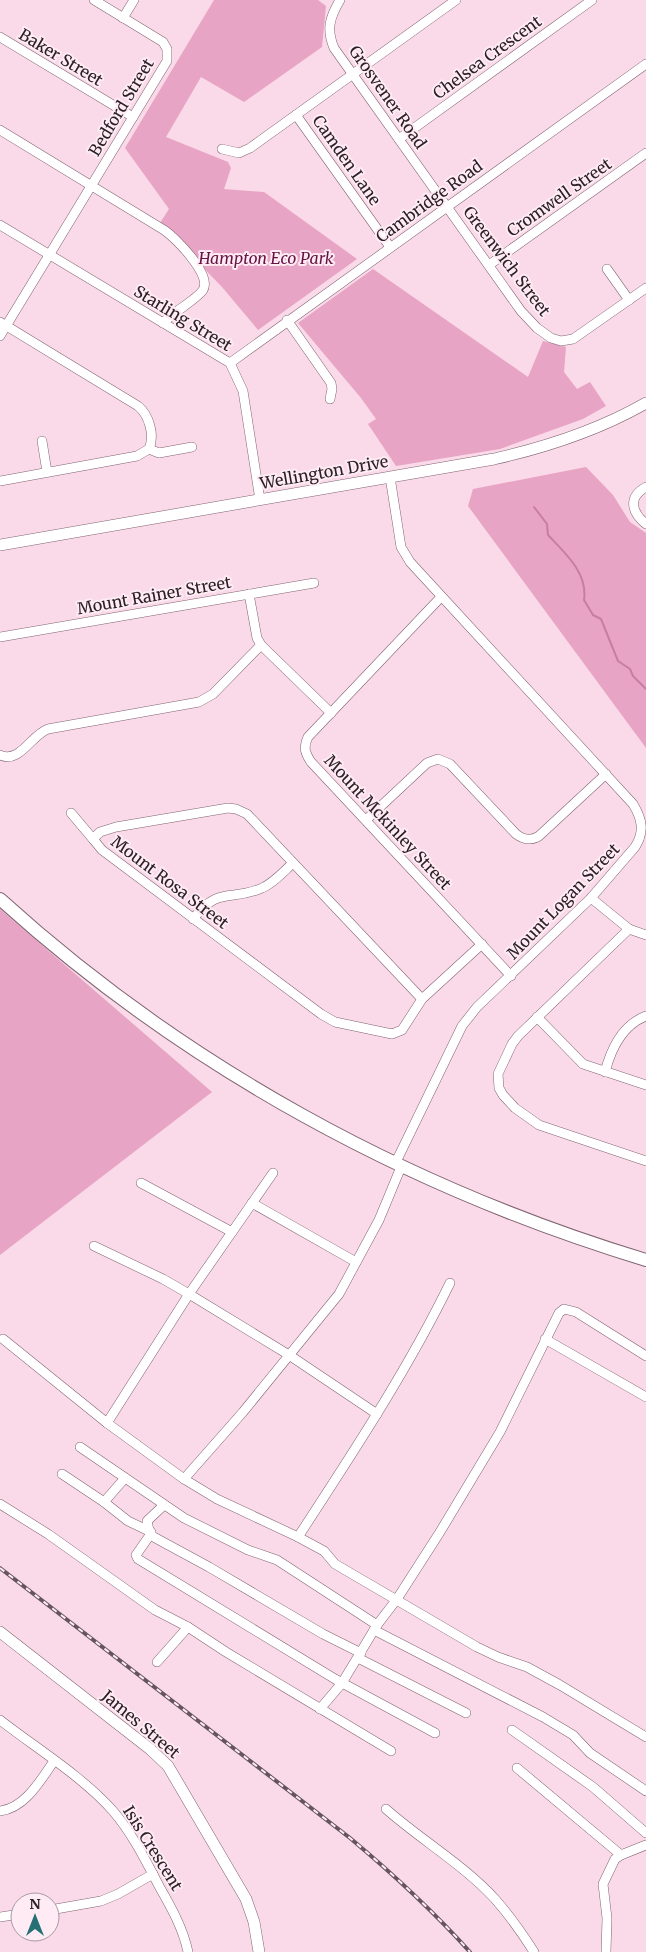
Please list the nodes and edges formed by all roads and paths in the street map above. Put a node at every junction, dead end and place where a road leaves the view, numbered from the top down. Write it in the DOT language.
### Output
graph roads {
  1 [pos="94,0"];
  2 [pos="134,0"];
  3 [pos="340,0"];
  4 [pos="456,0"];
  5 [pos="592,0"];
  6 [pos="123,18"];
  7 [pos="0,37"];
  8 [pos="646,64"];
  9 [pos="353,73"];
  10 [pos="296,115"];
  11 [pos="133,117"];
  12 [pos="0,130"];
  13 [pos="398,139"];
  14 [pos="222,149"];
  15 [pos="646,153"];
  16 [pos="92,185"];
  17 [pos="447,206"];
  18 [pos="0,225"];
  19 [pos="390,247"];
  20 [pos="49,254"];
  21 [pos="488,265"];
  22 [pos="607,269"];
  23 [pos="646,288"];
  24 [pos="629,300"];
  25 [pos="287,320"];
  26 [pos="163,323"];
  27 [pos="3,324"];
  28 [pos="0,336"];
  29 [pos="230,363"];
  30 [pos="330,399"];
  31 [pos="646,403"];
  32 [pos="42,441"];
  33 [pos="192,447"];
  34 [pos="149,449"];
  35 [pos="47,472"];
  36 [pos="390,477"];
  37 [pos="0,481"];
  38 [pos="646,487"];
  39 [pos="260,500"];
  40 [pos="646,524"];
  41 [pos="0,545"];
  42 [pos="314,583"];
  43 [pos="249,594"];
  44 [pos="441,597"];
  45 [pos="0,636"];
  46 [pos="261,645"];
  47 [pos="331,713"];
  48 [pos="0,755"];
  49 [pos="606,774"];
  50 [pos="71,813"];
  51 [pos="366,820"];
  52 [pos="93,839"];
  53 [pos="293,863"];
  54 [pos="591,898"];
  55 [pos="0,900"];
  56 [pos="193,919"];
  57 [pos="629,929"];
  58 [pos="646,935"];
  59 [pos="482,944"];
  60 [pos="511,976"];
  61 [pos="422,999"];
  62 [pos="646,1016"];
  63 [pos="537,1018"];
  64 [pos="604,1072"];
  65 [pos="646,1085"];
  66 [pos="646,1161"];
  67 [pos="398,1166"];
  68 [pos="273,1173"];
  69 [pos="141,1183"];
  70 [pos="252,1203"];
  71 [pos="232,1232"];
  72 [pos="94,1246"];
  73 [pos="646,1260"];
  74 [pos="356,1262"];
  75 [pos="450,1283"];
  76 [pos="189,1294"];
  77 [pos="3,1339"];
  78 [pos="545,1339"];
  79 [pos="289,1354"];
  80 [pos="646,1356"];
  81 [pos="646,1397"];
  82 [pos="377,1414"];
  83 [pos="107,1424"];
  84 [pos="80,1447"];
  85 [pos="62,1474"];
  86 [pos="125,1478"];
  87 [pos="184,1479"];
  88 [pos="104,1502"];
  89 [pos="0,1504"];
  90 [pos="164,1505"];
  91 [pos="150,1533"];
  92 [pos="298,1537"];
  93 [pos="397,1599"];
  94 [pos="188,1627"];
  95 [pos="376,1628"];
  96 [pos="0,1632"];
  97 [pos="359,1656"];
  98 [pos="157,1662"];
  99 [pos="342,1683"];
  100 [pos="320,1708"];
  101 [pos="466,1714"];
  102 [pos="0,1720"];
  103 [pos="512,1730"];
  104 [pos="435,1733"];
  105 [pos="646,1737"];
  106 [pos="391,1752"];
  107 [pos="54,1761"];
  108 [pos="516,1768"];
  109 [pos="646,1791"];
  110 [pos="386,1810"];
  111 [pos="0,1811"];
  112 [pos="646,1833"];
  113 [pos="646,1845"];
  114 [pos="621,1855"];
  115 [pos="153,1874"];
  116 [pos="60,1908"];
  117 [pos="188,1952"];
  118 [pos="259,1952"];
  119 [pos="534,1952"];
  120 [pos="606,1952"];
  1 -- 6 [label="street, Bedford Street"];
  2 -- 6 [label="street"];
  3 -- 9 [label="street, Grosvener Road"];
  4 -- 9 [label="street"];
  5 -- 13 [label="street, Chelsea Crescent"];
  6 -- 11 [label="street, Bedford Street"];
  7 -- 11 [label="street, Baker Street"];
  8 -- 17 [label="street, Cambridge Road"];
  9 -- 10 [label="street"];
  9 -- 13 [label="street, Grosvener Road"];
  10 -- 14 [label="street"];
  10 -- 19 [label="street, Camden Lane"];
  11 -- 16 [label="street, Bedford Street"];
  12 -- 16 [label="street"];
  13 -- 17 [label="street, Grosvener Road"];
  15 -- 21 [label="street, Cromwell Street"];
  16 -- 20 [label="street, Bedford Street"];
  16 -- 26 [label="street"];
  17 -- 19 [label="street, Cambridge Road"];
  17 -- 21 [label="street, Greenwich Street"];
  18 -- 20 [label="street, Starling Street"];
  19 -- 25 [label="street, Cambridge Road"];
  20 -- 26 [label="street, Starling Street"];
  20 -- 27 [label="street, Bedford Street"];
  21 -- 24 [label="street, Greenwich Street"];
  22 -- 24 [label="street"];
  23 -- 24 [label="street, Greenwich Street"];
  25 -- 29 [label="street, Cambridge Road"];
  25 -- 30 [label="street"];
  26 -- 29 [label="street, Starling Street"];
  27 -- 28 [label="street, Bedford Street"];
  27 -- 34 [label="street"];
  29 -- 39 [label="street, Starling Street"];
  31 -- 36 [label="street, Wellington Drive"];
  32 -- 35 [label="street"];
  33 -- 34 [label="street"];
  34 -- 35 [label="street"];
  35 -- 37 [label="street"];
  36 -- 39 [label="street, Wellington Drive"];
  36 -- 44 [label="street, Mount Logan Street"];
  38 -- 40 [label="street"];
  39 -- 41 [label="street, Wellington Drive"];
  42 -- 43 [label="street, Mount Rainer Street"];
  43 -- 45 [label="street, Mount Rainer Street"];
  43 -- 46 [label="street"];
  44 -- 47 [label="street, Mount Mckinley Street"];
  44 -- 49 [label="street, Mount Logan Street"];
  46 -- 47 [label="street"];
  46 -- 48 [label="street"];
  47 -- 51 [label="street, Mount Mckinley Street"];
  49 -- 51 [label="street"];
  49 -- 54 [label="street, Mount Logan Street"];
  50 -- 52 [label="street"];
  51 -- 59 [label="street, Mount Mckinley Street"];
  52 -- 53 [label="street, Mount Rosa Street"];
  52 -- 56 [label="street, Mount Rosa Street"];
  53 -- 56 [label="street"];
  53 -- 61 [label="street, Mount Rosa Street"];
  54 -- 57 [label="street"];
  54 -- 60 [label="street, Mount Logan Street"];
  55 -- 67 [label="main road"];
  56 -- 61 [label="street, Mount Rosa Street"];
  57 -- 58 [label="street"];
  57 -- 63 [label="street"];
  59 -- 60 [label="street, Mount Mckinley Street"];
  59 -- 61 [label="street, Mount Rosa Street"];
  60 -- 67 [label="street, Mount Logan Street"];
  62 -- 64 [label="street"];
  63 -- 64 [label="street"];
  63 -- 66 [label="street"];
  64 -- 65 [label="street"];
  67 -- 73 [label="main road"];
  67 -- 74 [label="street, Mount Logan Street"];
  68 -- 70 [label="street"];
  69 -- 71 [label="street"];
  70 -- 71 [label="street"];
  70 -- 74 [label="street"];
  71 -- 76 [label="street"];
  72 -- 76 [label="street"];
  74 -- 79 [label="street, Mount Logan Street"];
  75 -- 82 [label="street"];
  76 -- 79 [label="street"];
  76 -- 83 [label="street"];
  77 -- 83 [label="street"];
  78 -- 80 [label="street"];
  78 -- 81 [label="street"];
  78 -- 93 [label="street"];
  79 -- 82 [label="street"];
  79 -- 87 [label="street, Mount Logan Street"];
  82 -- 92 [label="street"];
  83 -- 87 [label="street"];
  84 -- 86 [label="street"];
  85 -- 88 [label="street"];
  86 -- 88 [label="street"];
  86 -- 90 [label="street"];
  87 -- 92 [label="street"];
  88 -- 91 [label="street"];
  89 -- 94 [label="street"];
  90 -- 91 [label="street"];
  90 -- 95 [label="street"];
  91 -- 97 [label="street"];
  91 -- 99 [label="street"];
  92 -- 93 [label="street"];
  93 -- 95 [label="street"];
  93 -- 105 [label="street"];
  94 -- 98 [label="street"];
  94 -- 100 [label="street"];
  95 -- 97 [label="street"];
  95 -- 109 [label="street"];
  96 -- 118 [label="street, James Street"];
  97 -- 99 [label="street"];
  97 -- 101 [label="street"];
  99 -- 100 [label="street"];
  99 -- 104 [label="street"];
  100 -- 106 [label="street"];
  102 -- 107 [label="street, Isis Crescent"];
  103 -- 112 [label="street"];
  107 -- 111 [label="street"];
  107 -- 115 [label="street, Isis Crescent"];
  108 -- 114 [label="street"];
  110 -- 119 [label="street"];
  113 -- 114 [label="street"];
  114 -- 120 [label="street"];
  115 -- 116 [label="street"];
  115 -- 117 [label="street, Isis Crescent"];
}
